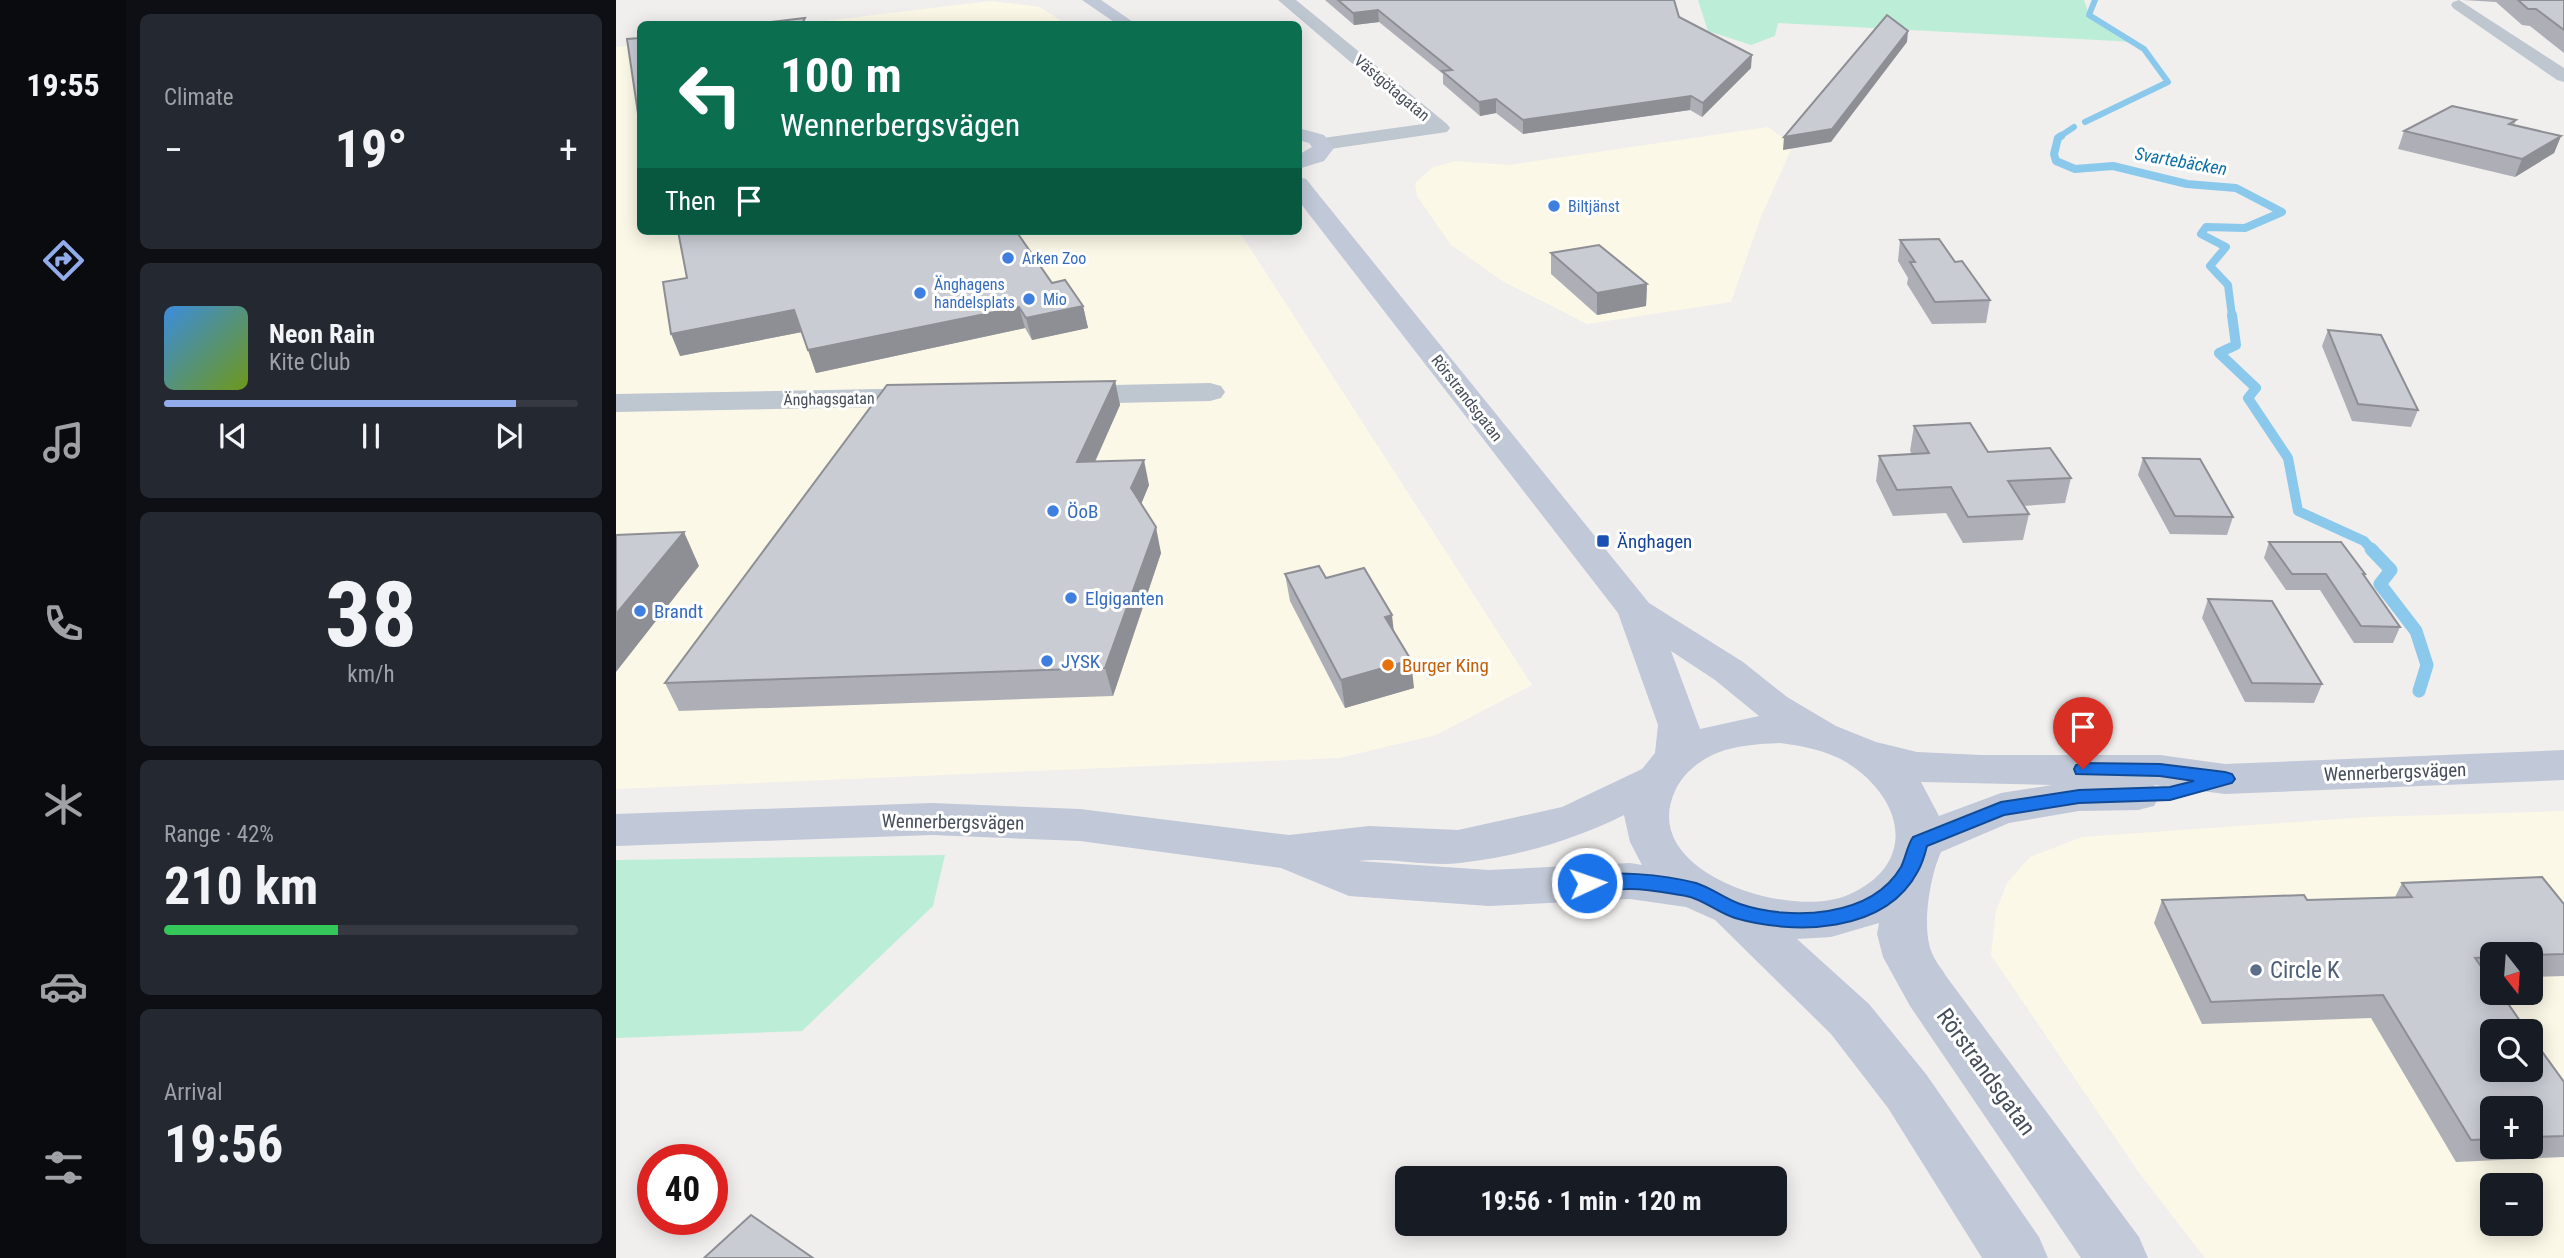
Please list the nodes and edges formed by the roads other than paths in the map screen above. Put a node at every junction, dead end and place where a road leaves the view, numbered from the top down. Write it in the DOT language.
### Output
graph roads {
  1 [pos="1090,0"];
  2 [pos="1286,0"];
  3 [pos="2459,5"];
  4 [pos="1123,21"];
  5 [pos="2564,76"];
  6 [pos="1302,135"];
  7 [pos="1322,144"];
  8 [pos="1302,161"];
  9 [pos="1302,189"];
  10 [pos="1210,392"];
  11 [pos="1042,395"];
  12 [pos="959,397"];
  13 [pos="616,403"];
  14 [pos="1636,611"];
  15 [pos="1819,735"];
  16 [pos="1864,753"];
  17 [pos="2564,765"];
  18 [pos="1666,769"];
  19 [pos="2225,779"];
  20 [pos="616,830"];
  21 [pos="1289,852"];
  22 [pos="1914,855"];
  23 [pos="1713,900"];
  24 [pos="2017,1258"];
  25 [pos="2117,1258"];
  1 -- 4 [label="main road"];
  2 -- 7 [label="street, Västgötagatan"];
  3 -- 5 [label="street"];
  6 -- 7 [label="main road"];
  7 -- 8 [label="main road"];
  9 -- 14 [label="main road, Rörstrandsgatan"];
  10 -- 11 [label="street"];
  12 -- 13 [label="street, Änghagsgatan"];
  14 -- 15 [label="main road, Rörstrandsgatan"];
  14 -- 18 [label="main road, Rörstrandsgatan"];
  15 -- 16 [label="main road, Wennerbergsvägen"];
  15 -- 18 [label="main road, Wennerbergsvägen"];
  16 -- 19 [label="main road, Wennerbergsvägen"];
  16 -- 22 [label="main road, Wennerbergsvägen"];
  17 -- 19 [label="main road, Wennerbergsvägen"];
  18 -- 21 [label="main road, Wennerbergsvägen"];
  18 -- 23 [label="main road, Wennerbergsvägen"];
  19 -- 22 [label="main road, Wennerbergsvägen"];
  20 -- 21 [label="main road, Wennerbergsvägen"];
  21 -- 23 [label="main road, Wennerbergsvägen"];
  22 -- 23 [label="main road, Wennerbergsvägen"];
  22 -- 25 [label="main road, Rörstrandsgatan"];
  23 -- 24 [label="main road"];
}
